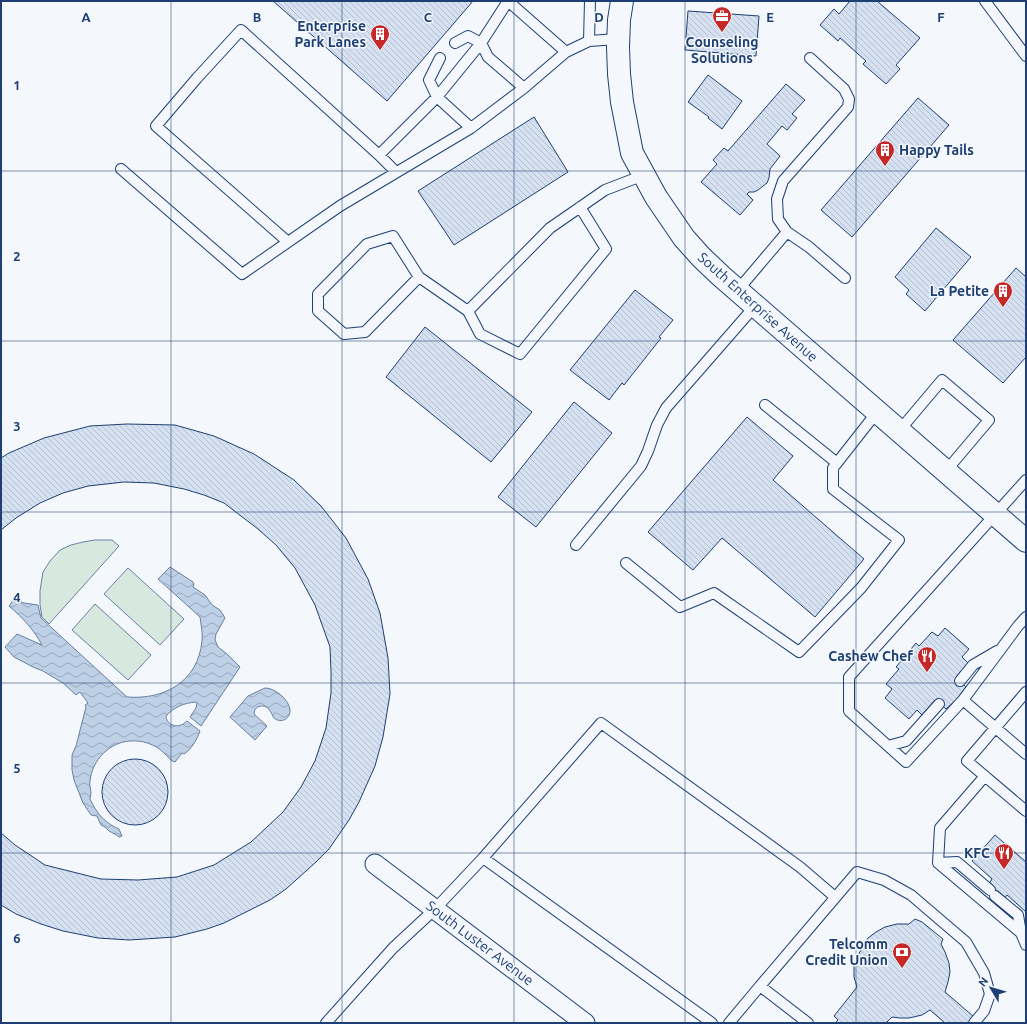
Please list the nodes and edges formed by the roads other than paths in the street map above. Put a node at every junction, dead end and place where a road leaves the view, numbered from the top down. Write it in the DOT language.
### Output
graph roads {
  1 [pos="508,1"];
  2 [pos="590,1"];
  3 [pos="622,1"];
  4 [pos="985,1"];
  5 [pos="618,39"];
  6 [pos="589,41"];
  7 [pos="455,42"];
  8 [pos="481,43"];
  9 [pos="566,52"];
  10 [pos="1026,56"];
  11 [pos="440,58"];
  12 [pos="810,58"];
  13 [pos="524,88"];
  14 [pos="437,97"];
  15 [pos="471,128"];
  16 [pos="379,155"];
  17 [pos="121,169"];
  18 [pos="396,172"];
  19 [pos="644,175"];
  20 [pos="580,208"];
  21 [pos="787,232"];
  22 [pos="288,242"];
  23 [pos="419,277"];
  24 [pos="845,278"];
  25 [pos="737,290"];
  26 [pos="755,306"];
  27 [pos="468,311"];
  28 [pos="765,404"];
  29 [pos="877,412"];
  30 [pos="899,431"];
  31 [pos="837,463"];
  32 [pos="946,471"];
  33 [pos="1026,480"];
  34 [pos="995,514"];
  35 [pos="1026,541"];
  36 [pos="576,545"];
  37 [pos="626,563"];
  38 [pos="1026,617"];
  39 [pos="1002,648"];
  40 [pos="960,681"];
  41 [pos="1026,692"];
  42 [pos="963,700"];
  43 [pos="939,704"];
  44 [pos="996,728"];
  45 [pos="888,746"];
  46 [pos="1026,754"];
  47 [pos="985,776"];
  48 [pos="1026,811"];
  49 [pos="483,858"];
  50 [pos="375,864"];
  51 [pos="938,864"];
  52 [pos="835,897"];
  53 [pos="435,909"];
  54 [pos="1024,932"];
  55 [pos="1026,945"];
  56 [pos="760,986"];
  57 [pos="326,1023"];
  58 [pos="585,1023"];
  59 [pos="712,1023"];
  60 [pos="729,1023"];
  61 [pos="808,1023"];
  62 [pos="974,1023"];
  1 -- 8 [label="lane"];
  1 -- 9 [label="lane"];
  2 -- 6 [label="lane"];
  3 -- 5 [label="street, South Enterprise Avenue"];
  4 -- 10 [label="lane"];
  5 -- 6 [label="lane"];
  5 -- 19 [label="street, South Enterprise Avenue"];
  6 -- 9 [label="lane"];
  7 -- 8 [label="lane"];
  8 -- 13 [label="lane"];
  8 -- 14 [label="lane"];
  9 -- 13 [label="lane"];
  11 -- 14 [label="lane"];
  12 -- 21 [label="lane"];
  13 -- 15 [label="lane"];
  14 -- 15 [label="lane"];
  14 -- 16 [label="lane"];
  15 -- 18 [label="lane"];
  16 -- 18 [label="lane"];
  16 -- 22 [label="lane"];
  17 -- 22 [label="lane"];
  18 -- 22 [label="lane"];
  19 -- 20 [label="lane"];
  19 -- 25 [label="street, South Enterprise Avenue"];
  20 -- 27 [label="lane"];
  20 -- 27 [label="lane"];
  21 -- 24 [label="lane"];
  21 -- 25 [label="lane"];
  23 -- 23 [label="lane"];
  23 -- 27 [label="lane"];
  25 -- 26 [label="street, South Enterprise Avenue"];
  26 -- 29 [label="street, South Enterprise Avenue"];
  26 -- 36 [label="lane"];
  28 -- 31 [label="lane"];
  29 -- 30 [label="street, South Enterprise Avenue"];
  29 -- 31 [label="lane"];
  30 -- 32 [label="street, South Enterprise Avenue"];
  30 -- 32 [label="lane"];
  31 -- 37 [label="lane"];
  32 -- 34 [label="street, South Enterprise Avenue"];
  33 -- 34 [label="lane"];
  34 -- 35 [label="street, South Enterprise Avenue"];
  34 -- 45 [label="lane"];
  38 -- 39 [label="lane"];
  39 -- 40 [label="lane"];
  39 -- 42 [label="lane"];
  41 -- 44 [label="lane"];
  42 -- 44 [label="lane"];
  42 -- 45 [label="lane"];
  43 -- 45 [label="lane"];
  44 -- 46 [label="lane"];
  44 -- 47 [label="lane"];
  47 -- 48 [label="lane"];
  47 -- 51 [label="lane"];
  49 -- 52 [label="lane"];
  49 -- 53 [label="lane"];
  49 -- 59 [label="lane"];
  50 -- 53 [label="street, South Luster Avenue"];
  51 -- 54 [label="lane"];
  51 -- 54 [label="lane"];
  52 -- 56 [label="lane"];
  52 -- 62 [label="lane"];
  53 -- 57 [label="lane"];
  53 -- 58 [label="street, South Luster Avenue"];
  54 -- 55 [label="lane"];
  56 -- 60 [label="lane"];
  56 -- 61 [label="lane"];
}
